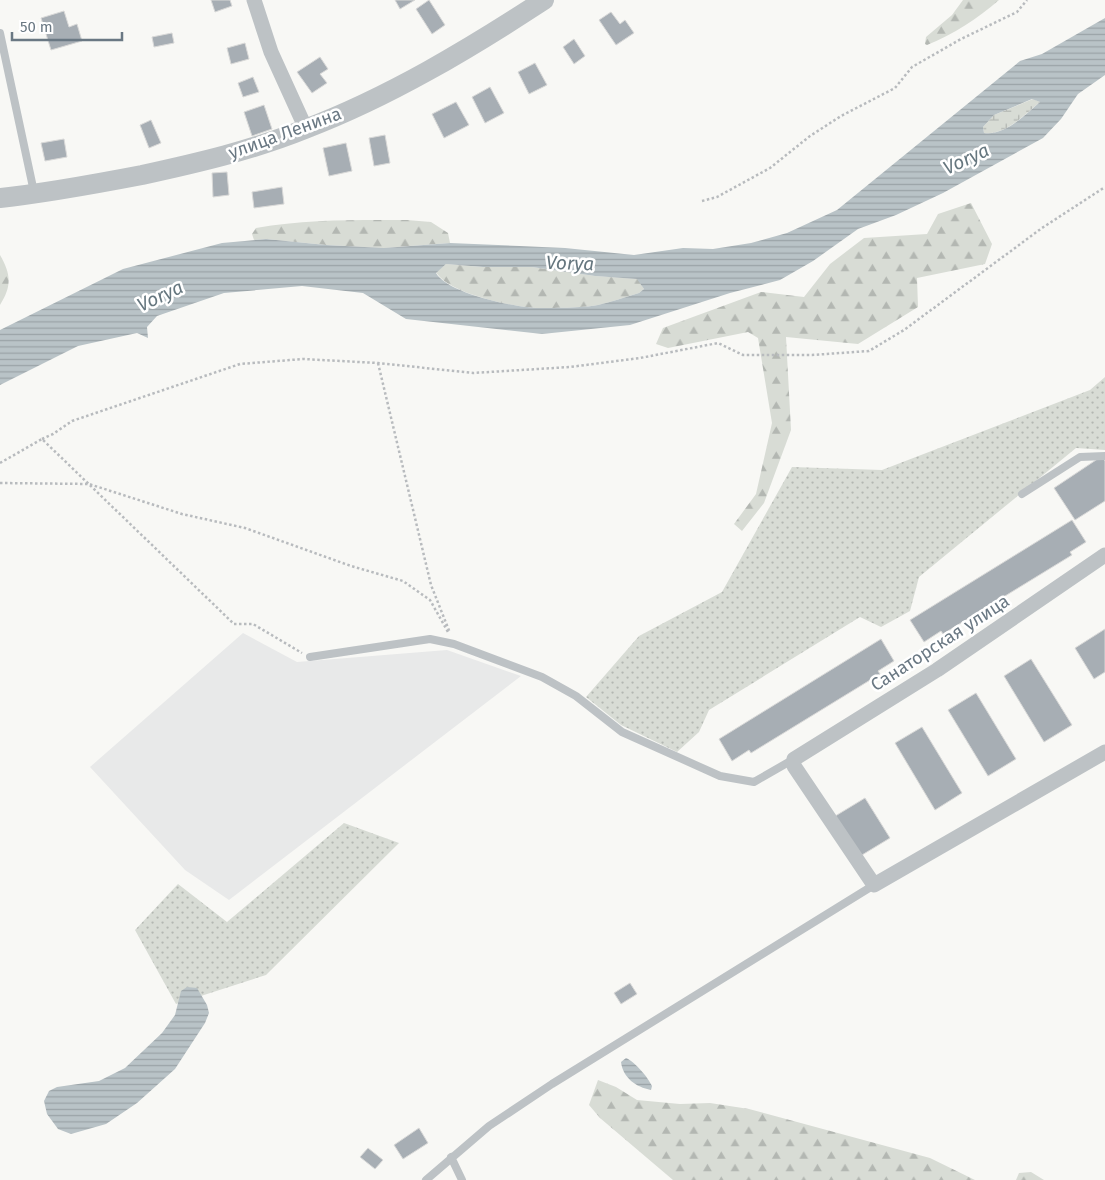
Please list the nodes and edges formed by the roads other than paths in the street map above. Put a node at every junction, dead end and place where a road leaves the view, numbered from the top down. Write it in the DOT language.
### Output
graph roads {
  1 [pos="254,0"];
  2 [pos="544,0"];
  3 [pos="0,33"];
  4 [pos="306,129"];
  5 [pos="34,194"];
  6 [pos="0,198"];
  7 [pos="1105,456"];
  8 [pos="1022,494"];
  9 [pos="1105,556"];
  10 [pos="310,657"];
  11 [pos="1105,752"];
  12 [pos="794,759"];
  13 [pos="874,885"];
  14 [pos="451,1157"];
  15 [pos="426,1180"];
  16 [pos="462,1180"];
  1 -- 4 [label="street"];
  2 -- 4 [label="street, улица Ленина"];
  3 -- 5 [label="lane"];
  4 -- 5 [label="street, улица Ленина"];
  5 -- 6 [label="street, улица Ленина"];
  7 -- 8 [label="lane"];
  9 -- 12 [label="street, Санаторская улица"];
  10 -- 12 [label="lane"];
  11 -- 13 [label="street"];
  12 -- 13 [label="street"];
  13 -- 14 [label="lane"];
  14 -- 15 [label="lane"];
  14 -- 16 [label="lane"];
}
